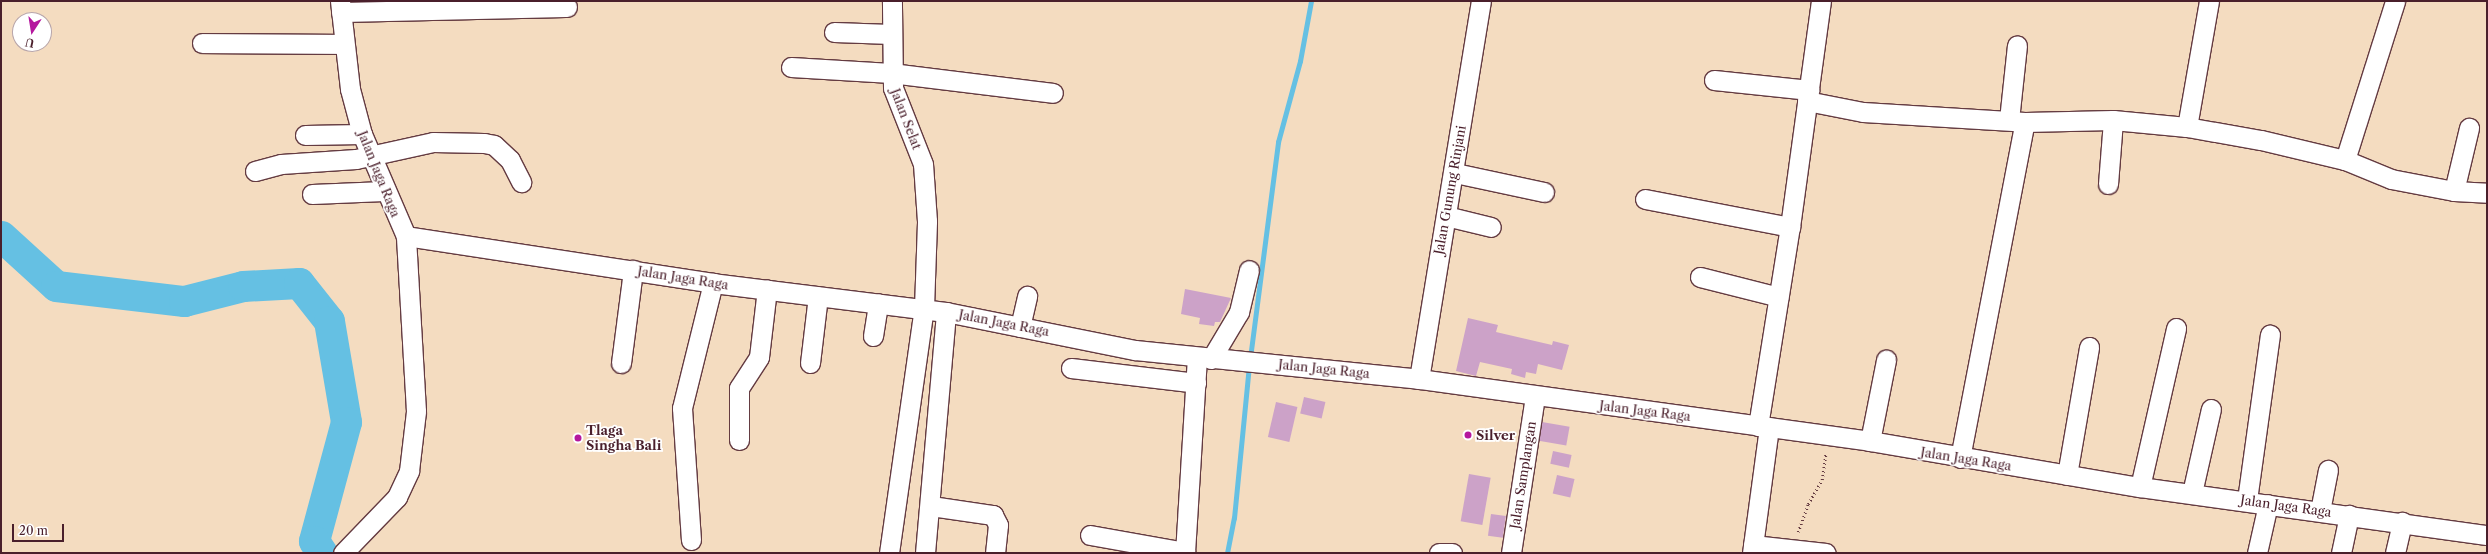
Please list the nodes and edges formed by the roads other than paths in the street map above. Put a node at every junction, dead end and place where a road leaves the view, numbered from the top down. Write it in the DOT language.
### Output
graph roads {
  1 [pos="892,1"];
  2 [pos="1481,1"];
  3 [pos="1821,1"];
  4 [pos="2208,1"];
  5 [pos="2395,1"];
  6 [pos="340,6"];
  7 [pos="567,7"];
  8 [pos="834,32"];
  9 [pos="891,34"];
  10 [pos="202,43"];
  11 [pos="343,44"];
  12 [pos="2017,45"];
  13 [pos="791,67"];
  14 [pos="891,73"];
  15 [pos="1714,80"];
  16 [pos="1054,93"];
  17 [pos="1808,96"];
  18 [pos="2113,120"];
  19 [pos="2017,121"];
  20 [pos="2187,127"];
  21 [pos="2469,128"];
  22 [pos="362,134"];
  23 [pos="304,135"];
  24 [pos="370,157"];
  25 [pos="2345,160"];
  26 [pos="255,171"];
  27 [pos="1455,173"];
  28 [pos="521,182"];
  29 [pos="2108,184"];
  30 [pos="384,191"];
  31 [pos="2454,191"];
  32 [pos="1544,192"];
  33 [pos="2487,193"];
  34 [pos="312,194"];
  35 [pos="1645,199"];
  36 [pos="1446,216"];
  37 [pos="1490,227"];
  38 [pos="1790,227"];
  39 [pos="406,236"];
  40 [pos="633,270"];
  41 [pos="1249,270"];
  42 [pos="1700,278"];
  43 [pos="714,283"];
  44 [pos="767,290"];
  45 [pos="818,296"];
  46 [pos="1027,296"];
  47 [pos="1779,297"];
  48 [pos="878,303"];
  49 [pos="924,308"];
  50 [pos="946,312"];
  51 [pos="1020,327"];
  52 [pos="2176,328"];
  53 [pos="2270,335"];
  54 [pos="873,336"];
  55 [pos="2089,347"];
  56 [pos="1211,359"];
  57 [pos="1886,360"];
  58 [pos="621,363"];
  59 [pos="810,363"];
  60 [pos="1071,368"];
  61 [pos="1419,379"];
  62 [pos="1196,383"];
  63 [pos="1535,396"];
  64 [pos="2211,409"];
  65 [pos="1763,426"];
  66 [pos="739,440"];
  67 [pos="1870,441"];
  68 [pos="1960,458"];
  69 [pos="2328,470"];
  70 [pos="2067,475"];
  71 [pos="2140,487"];
  72 [pos="2192,493"];
  73 [pos="2248,500"];
  74 [pos="2268,504"];
  75 [pos="931,506"];
  76 [pos="2320,511"];
  77 [pos="2350,515"];
  78 [pos="2402,522"];
  79 [pos="1090,535"];
  80 [pos="2487,535"];
  81 [pos="691,540"];
  82 [pos="1752,549"];
  83 [pos="1185,552"];
  84 [pos="343,553"];
  85 [pos="889,553"];
  86 [pos="925,553"];
  87 [pos="995,553"];
  88 [pos="1439,553"];
  89 [pos="1452,553"];
  90 [pos="1511,553"];
  91 [pos="1826,553"];
  92 [pos="2257,553"];
  93 [pos="2341,553"];
  94 [pos="2395,553"];
  1 -- 9 [label="street, Jalan Selat"];
  2 -- 27 [label="street, Jalan Gunung Rinjani"];
  3 -- 17 [label="street"];
  4 -- 20 [label="street"];
  5 -- 25 [label="street"];
  6 -- 7 [label="street"];
  6 -- 11 [label="street, Jalan Jaga Raga"];
  8 -- 9 [label="street"];
  9 -- 14 [label="street, Jalan Selat"];
  10 -- 11 [label="street"];
  11 -- 22 [label="street, Jalan Jaga Raga"];
  12 -- 19 [label="street"];
  13 -- 14 [label="street"];
  14 -- 16 [label="street"];
  14 -- 49 [label="street, Jalan Selat"];
  15 -- 17 [label="street"];
  17 -- 19 [label="street"];
  17 -- 38 [label="street"];
  18 -- 19 [label="street"];
  18 -- 20 [label="street"];
  18 -- 29 [label="street"];
  19 -- 68 [label="street"];
  20 -- 25 [label="street"];
  21 -- 31 [label="street"];
  22 -- 23 [label="street"];
  22 -- 24 [label="street, Jalan Jaga Raga"];
  24 -- 26 [label="street"];
  24 -- 28 [label="street"];
  24 -- 30 [label="street, Jalan Jaga Raga"];
  25 -- 31 [label="street"];
  27 -- 32 [label="street"];
  27 -- 36 [label="street, Jalan Gunung Rinjani"];
  30 -- 34 [label="street"];
  30 -- 39 [label="street, Jalan Jaga Raga"];
  31 -- 33 [label="street"];
  35 -- 38 [label="street"];
  36 -- 37 [label="street"];
  36 -- 61 [label="street, Jalan Gunung Rinjani"];
  38 -- 47 [label="street"];
  39 -- 40 [label="street, Jalan Jaga Raga"];
  39 -- 84 [label="street"];
  40 -- 43 [label="street, Jalan Jaga Raga"];
  40 -- 58 [label="street"];
  41 -- 56 [label="street"];
  42 -- 47 [label="street"];
  43 -- 44 [label="street, Jalan Jaga Raga"];
  43 -- 81 [label="street"];
  44 -- 45 [label="street, Jalan Jaga Raga"];
  44 -- 66 [label="street"];
  45 -- 48 [label="street, Jalan Jaga Raga"];
  45 -- 59 [label="street"];
  46 -- 51 [label="street"];
  47 -- 65 [label="street"];
  48 -- 49 [label="street, Jalan Jaga Raga"];
  48 -- 54 [label="street"];
  49 -- 50 [label="street, Jalan Jaga Raga"];
  49 -- 85 [label="street, Jalan Selat"];
  50 -- 51 [label="street, Jalan Jaga Raga"];
  50 -- 75 [label="street"];
  51 -- 56 [label="street, Jalan Jaga Raga"];
  52 -- 71 [label="street"];
  53 -- 73 [label="street"];
  55 -- 70 [label="street"];
  56 -- 61 [label="street, Jalan Jaga Raga"];
  56 -- 62 [label="street"];
  57 -- 67 [label="street"];
  60 -- 62 [label="street"];
  61 -- 63 [label="street, Jalan Jaga Raga"];
  62 -- 83 [label="street"];
  63 -- 65 [label="street, Jalan Jaga Raga"];
  63 -- 90 [label="street, Jalan Samplangan"];
  64 -- 72 [label="street"];
  65 -- 67 [label="street, Jalan Jaga Raga"];
  65 -- 82 [label="street"];
  67 -- 68 [label="street, Jalan Jaga Raga"];
  68 -- 70 [label="street, Jalan Jaga Raga"];
  69 -- 76 [label="street"];
  70 -- 71 [label="street, Jalan Jaga Raga"];
  71 -- 72 [label="street, Jalan Jaga Raga"];
  72 -- 73 [label="street, Jalan Jaga Raga"];
  73 -- 74 [label="street, Jalan Jaga Raga"];
  74 -- 76 [label="street, Jalan Jaga Raga"];
  74 -- 92 [label="street"];
  75 -- 86 [label="street"];
  75 -- 87 [label="street"];
  76 -- 77 [label="street, Jalan Jaga Raga"];
  77 -- 78 [label="street, Jalan Jaga Raga"];
  77 -- 93 [label="street"];
  78 -- 80 [label="street, Jalan Jaga Raga"];
  78 -- 94 [label="street"];
  79 -- 83 [label="street"];
  82 -- 91 [label="street"];
  88 -- 89 [label="street"];
}
